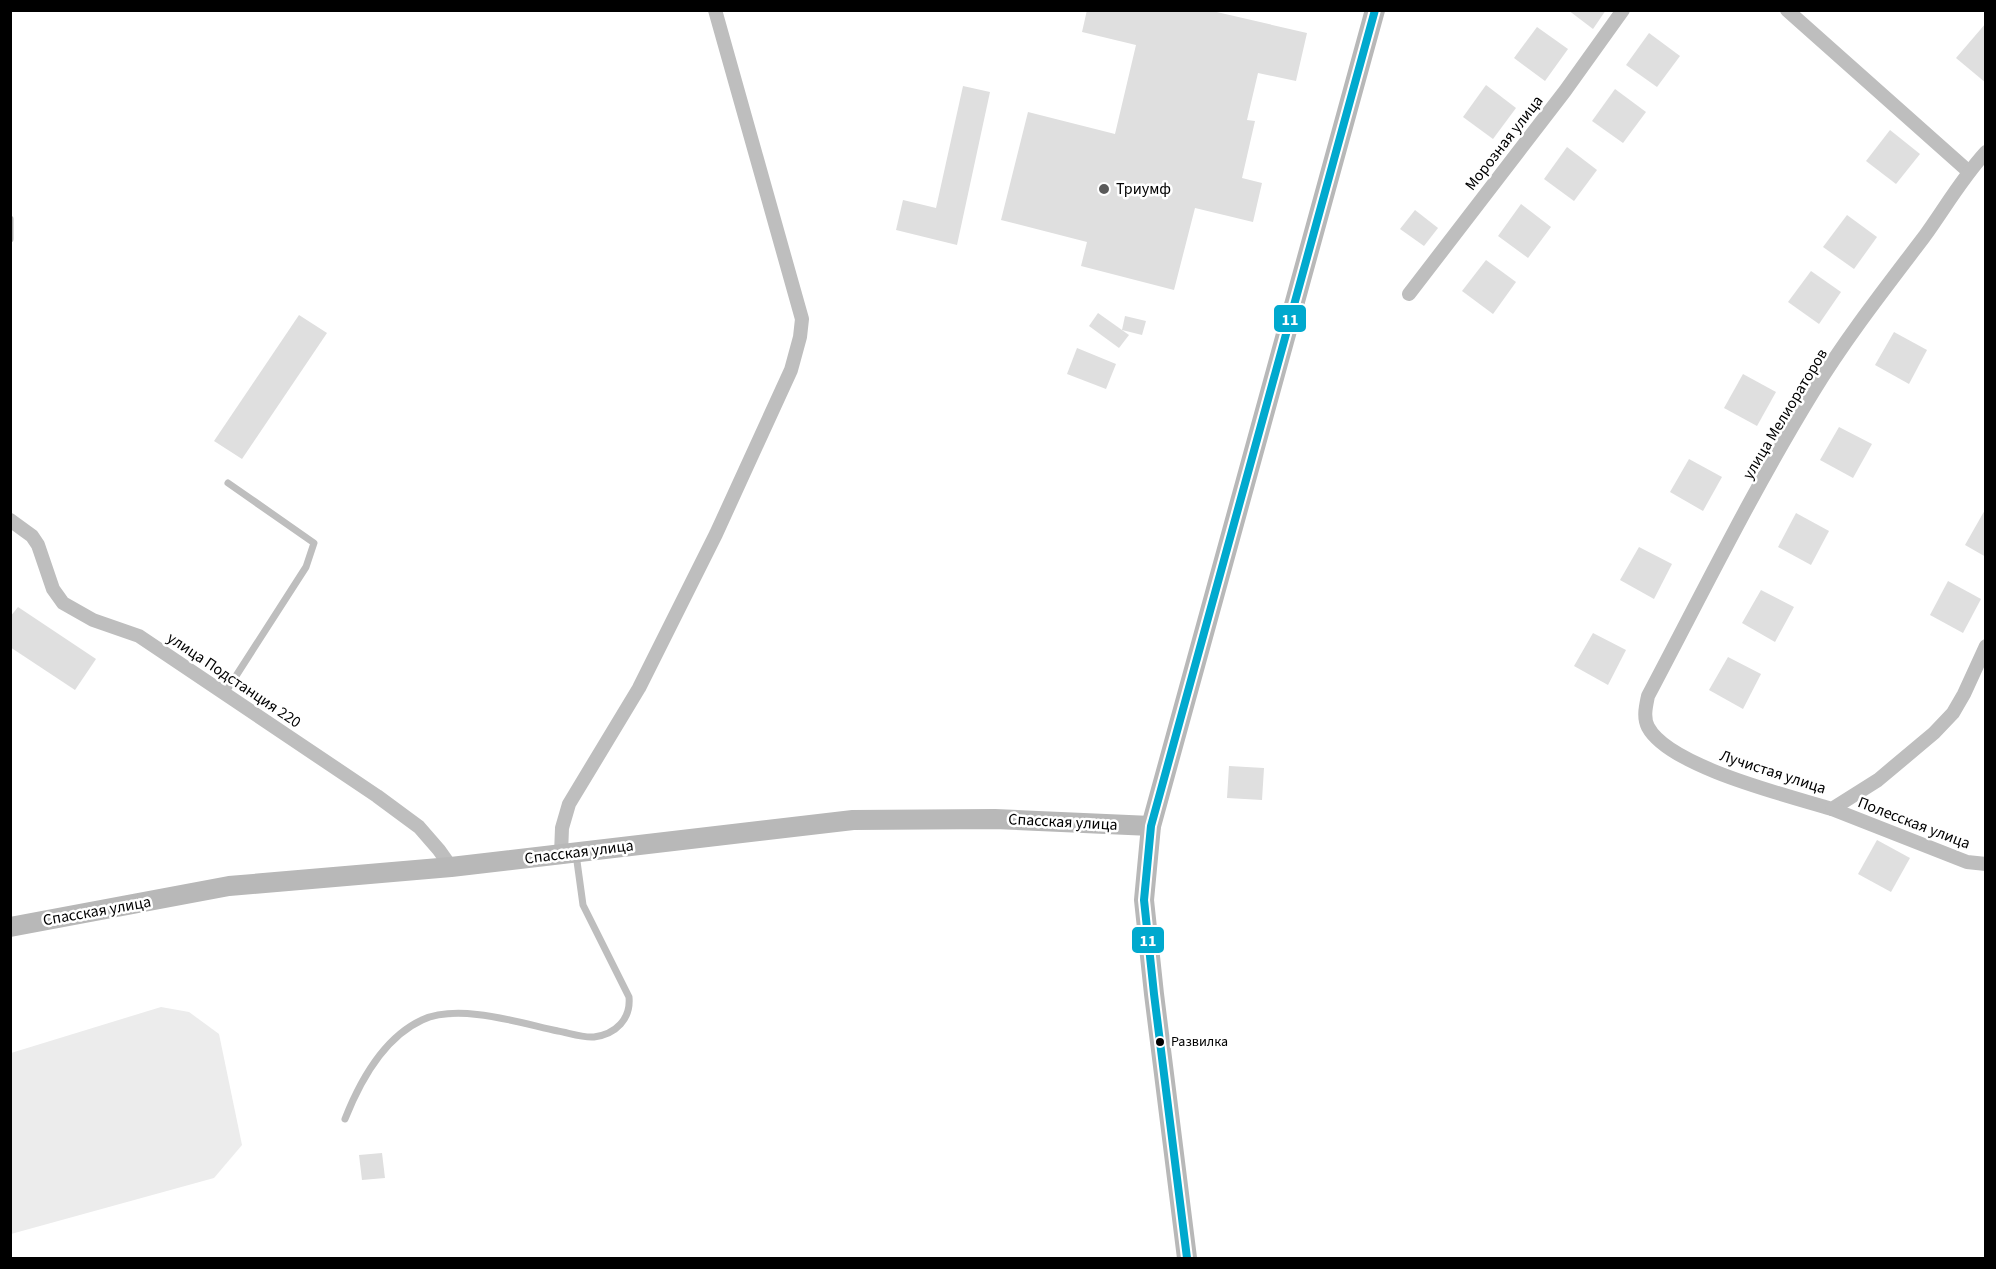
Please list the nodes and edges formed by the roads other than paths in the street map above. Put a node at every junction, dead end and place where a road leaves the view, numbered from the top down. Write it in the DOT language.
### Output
graph roads {
  1 [pos="716,10"];
  2 [pos="1375,10"];
  3 [pos="1623,10"];
  4 [pos="1787,10"];
  5 [pos="1986,152"];
  6 [pos="1968,171"];
  7 [pos="10,219"];
  8 [pos="10,239"];
  9 [pos="1409,294"];
  10 [pos="228,483"];
  11 [pos="10,520"];
  12 [pos="1986,646"];
  13 [pos="225,693"];
  14 [pos="1644,712"];
  15 [pos="1832,808"];
  16 [pos="1151,826"];
  17 [pos="568,853"];
  18 [pos="1986,864"];
  19 [pos="451,867"];
  20 [pos="10,927"];
  21 [pos="345,1119"];
  22 [pos="1187,1258"];
  1 -- 17 [label="street"];
  2 -- 16 [label="street"];
  3 -- 9 [label="street, Морозная улица"];
  4 -- 6 [label="street"];
  5 -- 6 [label="street, улица Мелиораторов"];
  6 -- 14 [label="street, улица Мелиораторов"];
  7 -- 8 [label="lane"];
  10 -- 13 [label="lane"];
  11 -- 13 [label="street, улица Подстанция 220"];
  12 -- 15 [label="street, Лучистая улица"];
  13 -- 19 [label="street, улица Подстанция 220"];
  14 -- 15 [label="street, Лучистая улица"];
  15 -- 18 [label="street, Полесская улица"];
  16 -- 17 [label="street, Спасская улица"];
  16 -- 22 [label="street"];
  17 -- 19 [label="street, Спасская улица"];
  17 -- 21 [label="lane"];
  19 -- 20 [label="street, Спасская улица"];
}
